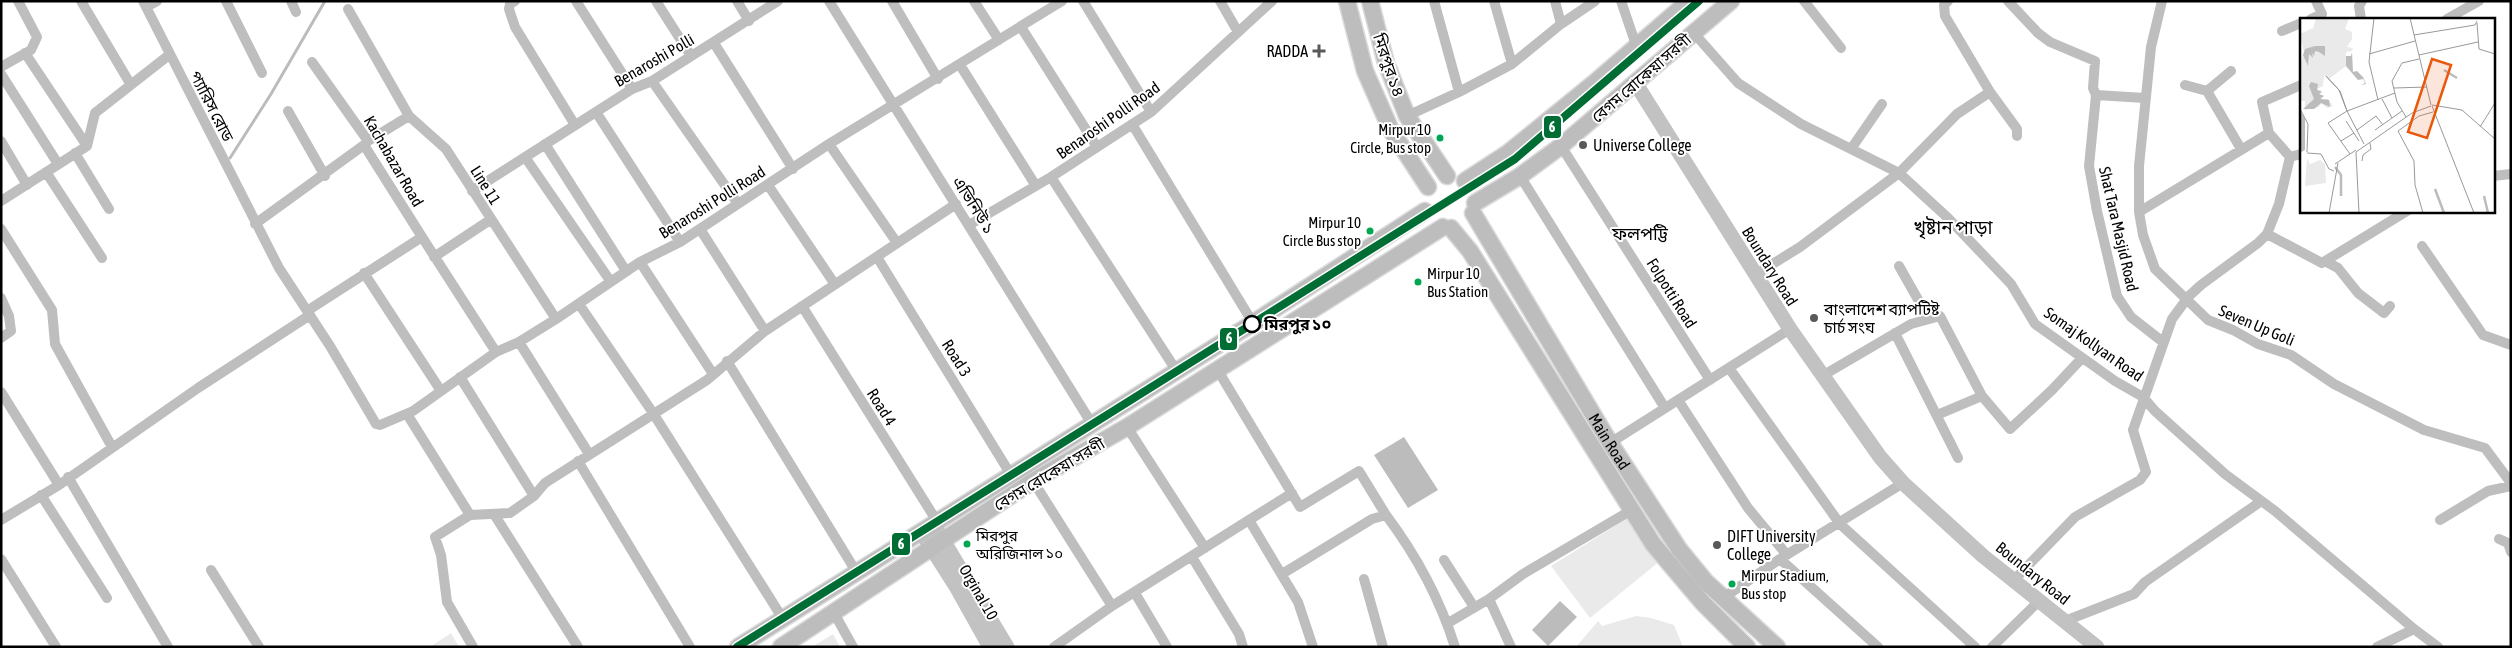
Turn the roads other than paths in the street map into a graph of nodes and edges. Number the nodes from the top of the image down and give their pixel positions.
1 (18, 1) edge
2 (81, 1) edge
3 (157, 1) edge
4 (226, 1) edge
5 (291, 1) edge
6 (576, 1) edge
7 (656, 1) edge
8 (737, 1) edge
9 (778, 1) edge
10 (829, 1) edge
11 (892, 1) edge
12 (974, 1) edge
13 (1220, 1) edge
14 (1272, 1) edge
15 (1347, 1) edge
16 (1370, 1) edge
17 (1434, 1) edge
18 (1494, 1) edge
19 (1554, 1) edge
20 (1595, 1) edge
21 (1621, 1) edge
22 (1689, 1) edge
23 (1731, 1) edge
24 (1804, 1) edge
25 (1948, 1) edge
26 (2008, 1) edge
27 (2162, 1) edge
28 (2316, 1) edge
29 (2362, 1) edge
30 (2478, 1) edge
31 (1060, 2) edge
32 (1086, 2) edge
33 (513, 3) edge
34 (144, 4) edge
35 (348, 9) dead end
36 (296, 12) dead end
37 (2313, 18) edge
38 (2361, 18) edge
39 (2449, 18) edge
40 (749, 21) junction
41 (2300, 23) edge
42 (1561, 24) junction
43 (1021, 28) junction
44 (2282, 31) dead end
45 (1238, 32) junction
46 (1693, 32) junction
47 (999, 40) junction
48 (714, 43) junction
49 (1636, 45) junction
50 (1841, 48) dead end
51 (25, 53) junction
52 (169, 55) junction
53 (690, 56) junction
54 (312, 62) dead end
55 (1512, 64) junction
56 (960, 65) junction
57 (1, 66) edge
58 (2231, 71) dead end
59 (262, 73) dead end
60 (1, 74) edge
61 (938, 79) junction
62 (652, 81) junction
63 (131, 84) junction
64 (1636, 84) junction
65 (2185, 85) dead end
66 (2300, 85) edge
67 (632, 89) junction
68 (2207, 91) junction
69 (1460, 92) junction
70 (1990, 92) junction
71 (2096, 95) junction
72 (2145, 98) junction
73 (1882, 104) dead end
74 (894, 106) junction
75 (288, 111) dead end
76 (596, 112) junction
77 (1151, 112) junction
78 (409, 116) junction
79 (1407, 116) junction
80 (1132, 124) junction
81 (575, 125) junction
82 (2269, 133) junction
83 (2016, 136) dead end
84 (1, 141) edge
85 (366, 143) junction
86 (545, 144) junction
87 (829, 144) junction
88 (87, 146) junction
89 (1561, 146) junction
90 (1097, 147) junction
91 (1851, 149) junction
92 (2241, 149) junction
93 (75, 154) junction
94 (2300, 154) edge
95 (526, 157) junction
96 (2290, 157) junction
97 (58, 164) junction
98 (793, 169) junction
99 (46, 172) junction
100 (1899, 173) junction
101 (2494, 174) edge
102 (2511, 174) edge
103 (325, 176) junction
104 (1447, 176) junction
105 (1520, 176) junction
106 (1051, 177) junction
107 (1465, 181) junction
108 (27, 185) junction
109 (768, 185) junction
110 (1036, 186) junction
111 (1428, 187) junction
112 (472, 191) junction
113 (1, 201) edge
114 (738, 204) junction
115 (956, 204) junction
116 (109, 208) dead end
117 (1474, 208) junction
118 (1425, 211) junction
119 (2139, 212) junction
120 (2404, 212) edge
121 (490, 220) junction
122 (255, 224) junction
123 (969, 225) junction
124 (1447, 227) junction
125 (1, 229) edge
126 (700, 229) junction
127 (2267, 234) junction
128 (422, 237) junction
129 (680, 242) junction
130 (897, 243) junction
131 (2422, 246) dead end
132 (434, 257) junction
133 (877, 257) junction
134 (102, 258) dead end
135 (2325, 261) junction
136 (640, 262) junction
137 (1900, 266) dead end
138 (626, 271) junction
139 (364, 274) junction
140 (1755, 275) junction
141 (611, 282) junction
142 (834, 283) junction
143 (1, 298) edge
144 (2186, 300) junction
145 (579, 304) junction
146 (802, 306) junction
147 (2390, 306) dead end
148 (308, 313) junction
149 (556, 319) junction
150 (1929, 320) junction
151 (1253, 323) junction
152 (1790, 329) junction
153 (765, 331) junction
154 (1894, 333) junction
155 (1, 338) edge
156 (519, 342) junction
157 (2163, 342) junction
158 (2511, 345) edge
159 (496, 352) junction
160 (2082, 358) junction
161 (728, 361) junction
162 (1729, 368) junction
163 (1217, 369) junction
164 (1176, 370) junction
165 (713, 374) junction
166 (1822, 376) junction
167 (460, 377) junction
168 (1710, 380) junction
169 (441, 391) junction
170 (1, 392) edge
171 (1982, 396) junction
172 (2144, 397) junction
173 (1678, 400) junction
174 (1665, 408) junction
175 (653, 413) junction
176 (407, 414) junction
177 (1937, 415) junction
178 (376, 424) joint
179 (1092, 424) junction
180 (1127, 427) junction
181 (1610, 442) junction
182 (112, 447) junction
183 (590, 454) junction
184 (1958, 458) dead end
185 (578, 461) junction
186 (1011, 475) junction
187 (68, 477) junction
188 (1033, 481) junction
189 (1903, 483) junction
190 (59, 485) junction
191 (2511, 485) edge
192 (1292, 493) junction
193 (41, 496) junction
194 (534, 496) junction
195 (2260, 502) junction
196 (1630, 511) junction
197 (494, 514) junction
198 (470, 515) junction
199 (1386, 515) junction
200 (1, 520) edge
201 (1249, 520) junction
202 (2440, 520) dead end
203 (1840, 524) junction
204 (934, 537) junction
205 (2500, 539) dead end
206 (1205, 548) junction
207 (2511, 552) edge
208 (1192, 557) junction
209 (1783, 557) junction
210 (1, 559) edge
211 (1444, 560) dead end
212 (211, 570) dead end
213 (857, 573) junction
214 (1282, 574) junction
215 (1364, 579) dead end
216 (2014, 580) junction
217 (1135, 593) junction
218 (107, 598) dead end
219 (1723, 598) junction
220 (1489, 599) junction
221 (2039, 601) junction
222 (1112, 606) junction
223 (1474, 607) junction
224 (834, 613) junction
225 (783, 619) junction
226 (2065, 622) junction
227 (1448, 623) junction
228 (2414, 629) junction
229 (1066, 644) edge
230 (2096, 646) edge
231 (56, 647) edge
232 (168, 647) edge
233 (259, 647) edge
234 (473, 647) edge
235 (578, 647) edge
236 (690, 647) edge
237 (738, 647) edge
238 (781, 647) edge
239 (853, 647) edge
240 (990, 647) edge
241 (1007, 647) edge
242 (1054, 647) edge
243 (1167, 647) edge
244 (1243, 647) edge
245 (1313, 647) edge
246 (1383, 647) edge
247 (1455, 647) edge
248 (1511, 647) edge
249 (1747, 647) edge
250 (1777, 647) edge
251 (1878, 647) edge
252 (1975, 647) edge
253 (1992, 647) edge
254 (2377, 647) edge
255 (2438, 647) edge

1 - 51 street
2 - 63 street
3 - 34 street
4 - 59 street
5 - 36 street
6 - 67 street
7 - 53 street
8 - 40 street
9 - 40 street, Benaroshi Polli
10 - 74 street, এভিনিউ ১
11 - 61 street
12 - 47 street
13 - 45 street
14 - 45 street, Benaroshi Polli Road
15 - 111 main road
16 - 79 main road, মিরপুর ১৪
17 - 69 street
18 - 55 street
19 - 42 street
20 - 42 street
21 - 49 street
22 - 49 main road, বেগম রোকেয়া সরণী
23 - 46 main road, বেগম রোকেয়া সরণী
24 - 50 street
25 - 70 street
26 - 71 street, Shat Tara Masjid Road
27 - 72 street, Seven Up Goli
28 - 37 street
29 - 38 street
30 - 39 street
31 - 43 street, Benaroshi Polli Road
32 - 77 street
33 - 81 street
34 - 52 street, প্যারিস রোড
35 - 78 street, Line 11
40 - 48 street, Benaroshi Polli
41 - 44 street
42 - 55 street
43 - 47 street, Benaroshi Polli Road
43 - 90 street
45 - 77 street, Benaroshi Polli Road
46 - 64 main road, বেগম রোকেয়া সরণী
46 - 91 street, Somaj Kollyan Road
47 - 56 street, Benaroshi Polli Road
48 - 53 street, Benaroshi Polli
48 - 98 street
49 - 107 main road, বেগম রোকেয়া সরণী
51 - 57 street
51 - 88 street
52 - 63 street
52 - 122 street, প্যারিস রোড
53 - 62 street, Benaroshi Polli
54 - 85 street, Kachabazar Road
55 - 69 street
56 - 61 street, Benaroshi Polli Road
56 - 110 street
58 - 68 street
60 - 97 street
61 - 74 street, Benaroshi Polli Road
62 - 67 street, Benaroshi Polli
62 - 114 street
63 - 88 street
64 - 89 main road, বেগম রোকেয়া সরণী
64 - 140 street, Boundary Road
65 - 68 street
66 - 82 street
67 - 76 street, Benaroshi Polli
68 - 92 street
69 - 79 street
70 - 83 street
70 - 100 street
71 - 72 street
71 - 157 street, Shat Tara Masjid Road
72 - 119 street, Seven Up Goli
73 - 91 street
74 - 87 street, Benaroshi Polli Road
74 - 115 street, এভিনিউ ১
75 - 103 street
76 - 81 street, Benaroshi Polli
76 - 129 street
77 - 80 street, Benaroshi Polli Road
78 - 85 street
78 - 112 street, Line 11
79 - 104 main road, মিরপুর ১৪
80 - 90 street, Benaroshi Polli Road
80 - 151 street
81 - 86 street, Benaroshi Polli
82 - 92 street
82 - 96 street
84 - 108 street
85 - 103 street
85 - 128 street, Kachabazar Road
86 - 95 street, Benaroshi Polli
86 - 138 street
87 - 98 street, Benaroshi Polli Road
87 - 130 street
88 - 93 street
89 - 105 main road, বেগম রোকেয়া সরণী
89 - 168 street, Folpotti Road
90 - 106 street, Benaroshi Polli Road
91 - 100 street, Somaj Kollyan Road
92 - 119 street
93 - 97 street
93 - 116 street
94 - 96 street
95 - 112 street, Benaroshi Polli
95 - 141 street
96 - 127 street
97 - 99 street
98 - 109 street, Benaroshi Polli Road
99 - 108 street
99 - 134 street
100 - 140 street
100 - 160 street, Somaj Kollyan Road
101 - 102 street
103 - 122 street
104 - 107 main road
104 - 111 main road
105 - 117 main road, বেগম রোকেয়া সরণী
105 - 174 street
106 - 110 street, Benaroshi Polli Road
106 - 164 street
107 - 117 main road
108 - 113 street
109 - 114 street, Benaroshi Polli Road
109 - 142 street
110 - 123 street, Benaroshi Polli Road
111 - 118 main road
112 - 121 street, Line 11
114 - 126 street, Benaroshi Polli Road
115 - 123 street, এভিনিউ ১
115 - 130 street
117 - 124 main road
117 - 181 main road, Main Road
118 - 124 main road
118 - 151 main road, বেগম রোকেয়া সরণী
119 - 144 street, Seven Up Goli
120 - 135 street
121 - 132 street
121 - 149 street, Line 11
122 - 148 street, প্যারিস রোড
123 - 179 street, এভিনিউ ১
124 - 163 main road, বেগম রোকেয়া সরণী
124 - 196 main road, Main Road
125 - 182 street
126 - 129 street, Benaroshi Polli Road
126 - 153 street
127 - 135 street
127 - 144 street
128 - 132 street, Kachabazar Road
128 - 139 street
129 - 136 street, Benaroshi Polli Road
130 - 133 street
131 - 158 street
132 - 159 street, Kachabazar Road
133 - 142 street
133 - 186 street, Road 3
135 - 147 street
136 - 138 street, Benaroshi Polli Road
136 - 165 street
137 - 150 street
138 - 141 street, Benaroshi Polli Road
139 - 148 street
139 - 169 street
140 - 152 street, Boundary Road
141 - 145 street, Benaroshi Polli Road
142 - 146 street
143 - 155 street
144 - 157 street
144 - 191 street, Seven Up Goli
145 - 149 street, Benaroshi Polli Road
145 - 175 street
146 - 153 street
146 - 204 street, Road 4
148 - 178 street, প্যারিস রোড
148 - 182 street
149 - 156 street, Benaroshi Polli Road
150 - 154 street
150 - 171 street
151 - 164 main road, বেগম রোকেয়া সরণী
152 - 162 street
152 - 166 street, Boundary Road
153 - 161 street
154 - 166 street
154 - 177 street
156 - 159 street, Benaroshi Polli Road
156 - 183 street
157 - 172 street
159 - 167 street, Benaroshi Polli Road
160 - 171 street
160 - 172 street, Somaj Kollyan Road
161 - 165 street
161 - 213 street
162 - 168 street
162 - 203 street
163 - 180 main road, বেগম রোকেয়া সরণী
163 - 192 street
164 - 179 main road, বেগম রোকেয়া সরণী
165 - 175 street
166 - 189 street, Boundary Road
167 - 169 street, Benaroshi Polli Road
167 - 194 street
168 - 173 street
169 - 176 street, Benaroshi Polli Road
170 - 190 street
171 - 177 street
172 - 195 street, Somaj Kollyan Road
172 - 216 street
173 - 174 street
173 - 209 street
174 - 181 street
175 - 183 street
175 - 225 street
176 - 178 street, Benaroshi Polli Road
176 - 198 street
177 - 184 street
179 - 186 main road, বেগম রোকেয়া সরণী
180 - 188 main road, বেগম রোকেয়া সরণী
180 - 206 street
181 - 219 main road, Main Road
182 - 187 street
183 - 185 street
185 - 194 street
185 - 236 street
186 - 204 main road, বেগম রোকেয়া সরণী
187 - 190 street
187 - 232 street
188 - 204 main road, বেগম রোকেয়া সরণী
188 - 222 street
189 - 203 street
189 - 216 street, Boundary Road
190 - 193 street
191 - 202 street, Seven Up Goli
192 - 199 street
192 - 201 street
193 - 200 street
193 - 218 street
194 - 197 street
195 - 226 street
195 - 228 street, Somaj Kollyan Road
196 - 220 street
196 - 249 main road, Main Road
197 - 198 street
197 - 235 street
198 - 234 street
199 - 214 street
199 - 227 street
201 - 206 street
201 - 214 street
203 - 209 street
203 - 252 street
204 - 213 main road, বেগম রোকেয়া সরণী
204 - 224 main road, বেগম রোকেয়া সরণী
204 - 240 street, Orginal 10
204 - 241 street
205 - 207 street
206 - 208 street
208 - 217 street
208 - 244 street
209 - 219 street
209 - 251 street
210 - 231 street
211 - 223 street
212 - 233 street
213 - 225 main road, বেগম রোকেয়া সরণী
214 - 245 street
215 - 246 street
216 - 221 street, Boundary Road
217 - 222 street
217 - 243 street
219 - 250 main road, Main Road
220 - 223 street
220 - 248 street
221 - 226 street, Boundary Road
221 - 253 street
222 - 229 street
223 - 227 street
224 - 238 main road, বেগম রোকেয়া সরণী
224 - 239 street
225 - 237 main road, বেগম রোকেয়া সরণী
226 - 230 street, Boundary Road
227 - 247 street
228 - 254 street
228 - 255 street, Somaj Kollyan Road
229 - 242 street

